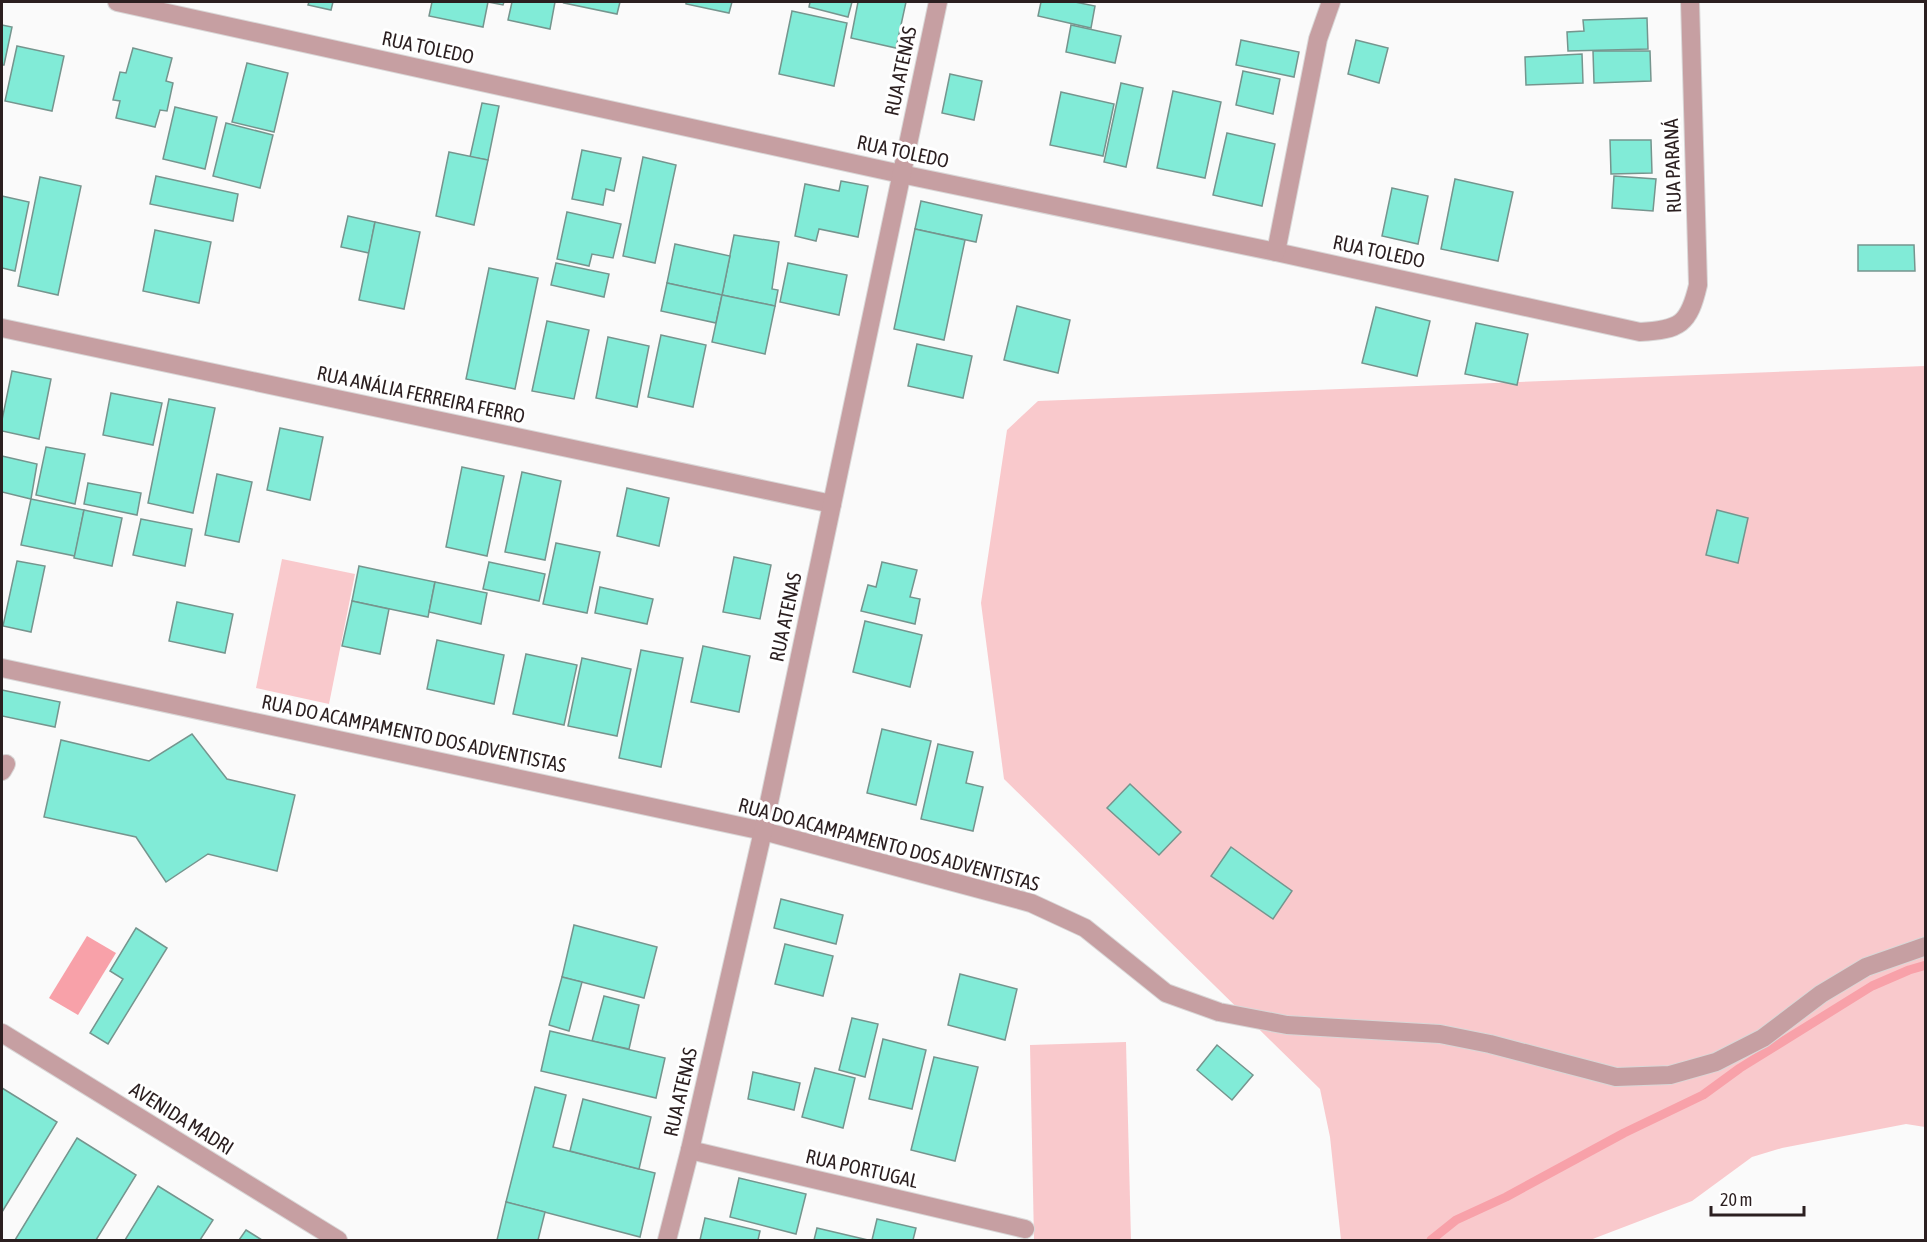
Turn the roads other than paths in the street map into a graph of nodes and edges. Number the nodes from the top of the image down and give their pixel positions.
1 (117, 2) edge
2 (938, 2) edge
3 (1331, 2) edge
4 (1690, 2) edge
5 (901, 174) junction
6 (1276, 252) junction
7 (1680, 323) joint
8 (2, 328) edge
9 (832, 504) junction
10 (2, 668) edge
11 (763, 831) junction
12 (1926, 946) edge
13 (2, 1033) edge
14 (690, 1150) junction
15 (1025, 1229) dead end
16 (338, 1240) edge
17 (667, 1240) edge

1 - 5 street, RUA TOLEDO
2 - 5 street, RUA ATENAS
3 - 6 street
4 - 7 street, RUA PARANÁ
5 - 6 street, RUA TOLEDO
5 - 9 street, RUA ATENAS
6 - 7 street, RUA TOLEDO
8 - 9 street, RUA ANÁLIA FERREIRA FERRO
9 - 11 street, RUA ATENAS
10 - 11 street, RUA DO ACAMPAMENTO DOS ADVENTISTAS
11 - 12 street, RUA DO ACAMPAMENTO DOS ADVENTISTAS
11 - 14 street, RUA ATENAS
13 - 16 street, AVENIDA MADRI
14 - 15 street, RUA PORTUGAL
14 - 17 street, RUA ATENAS

